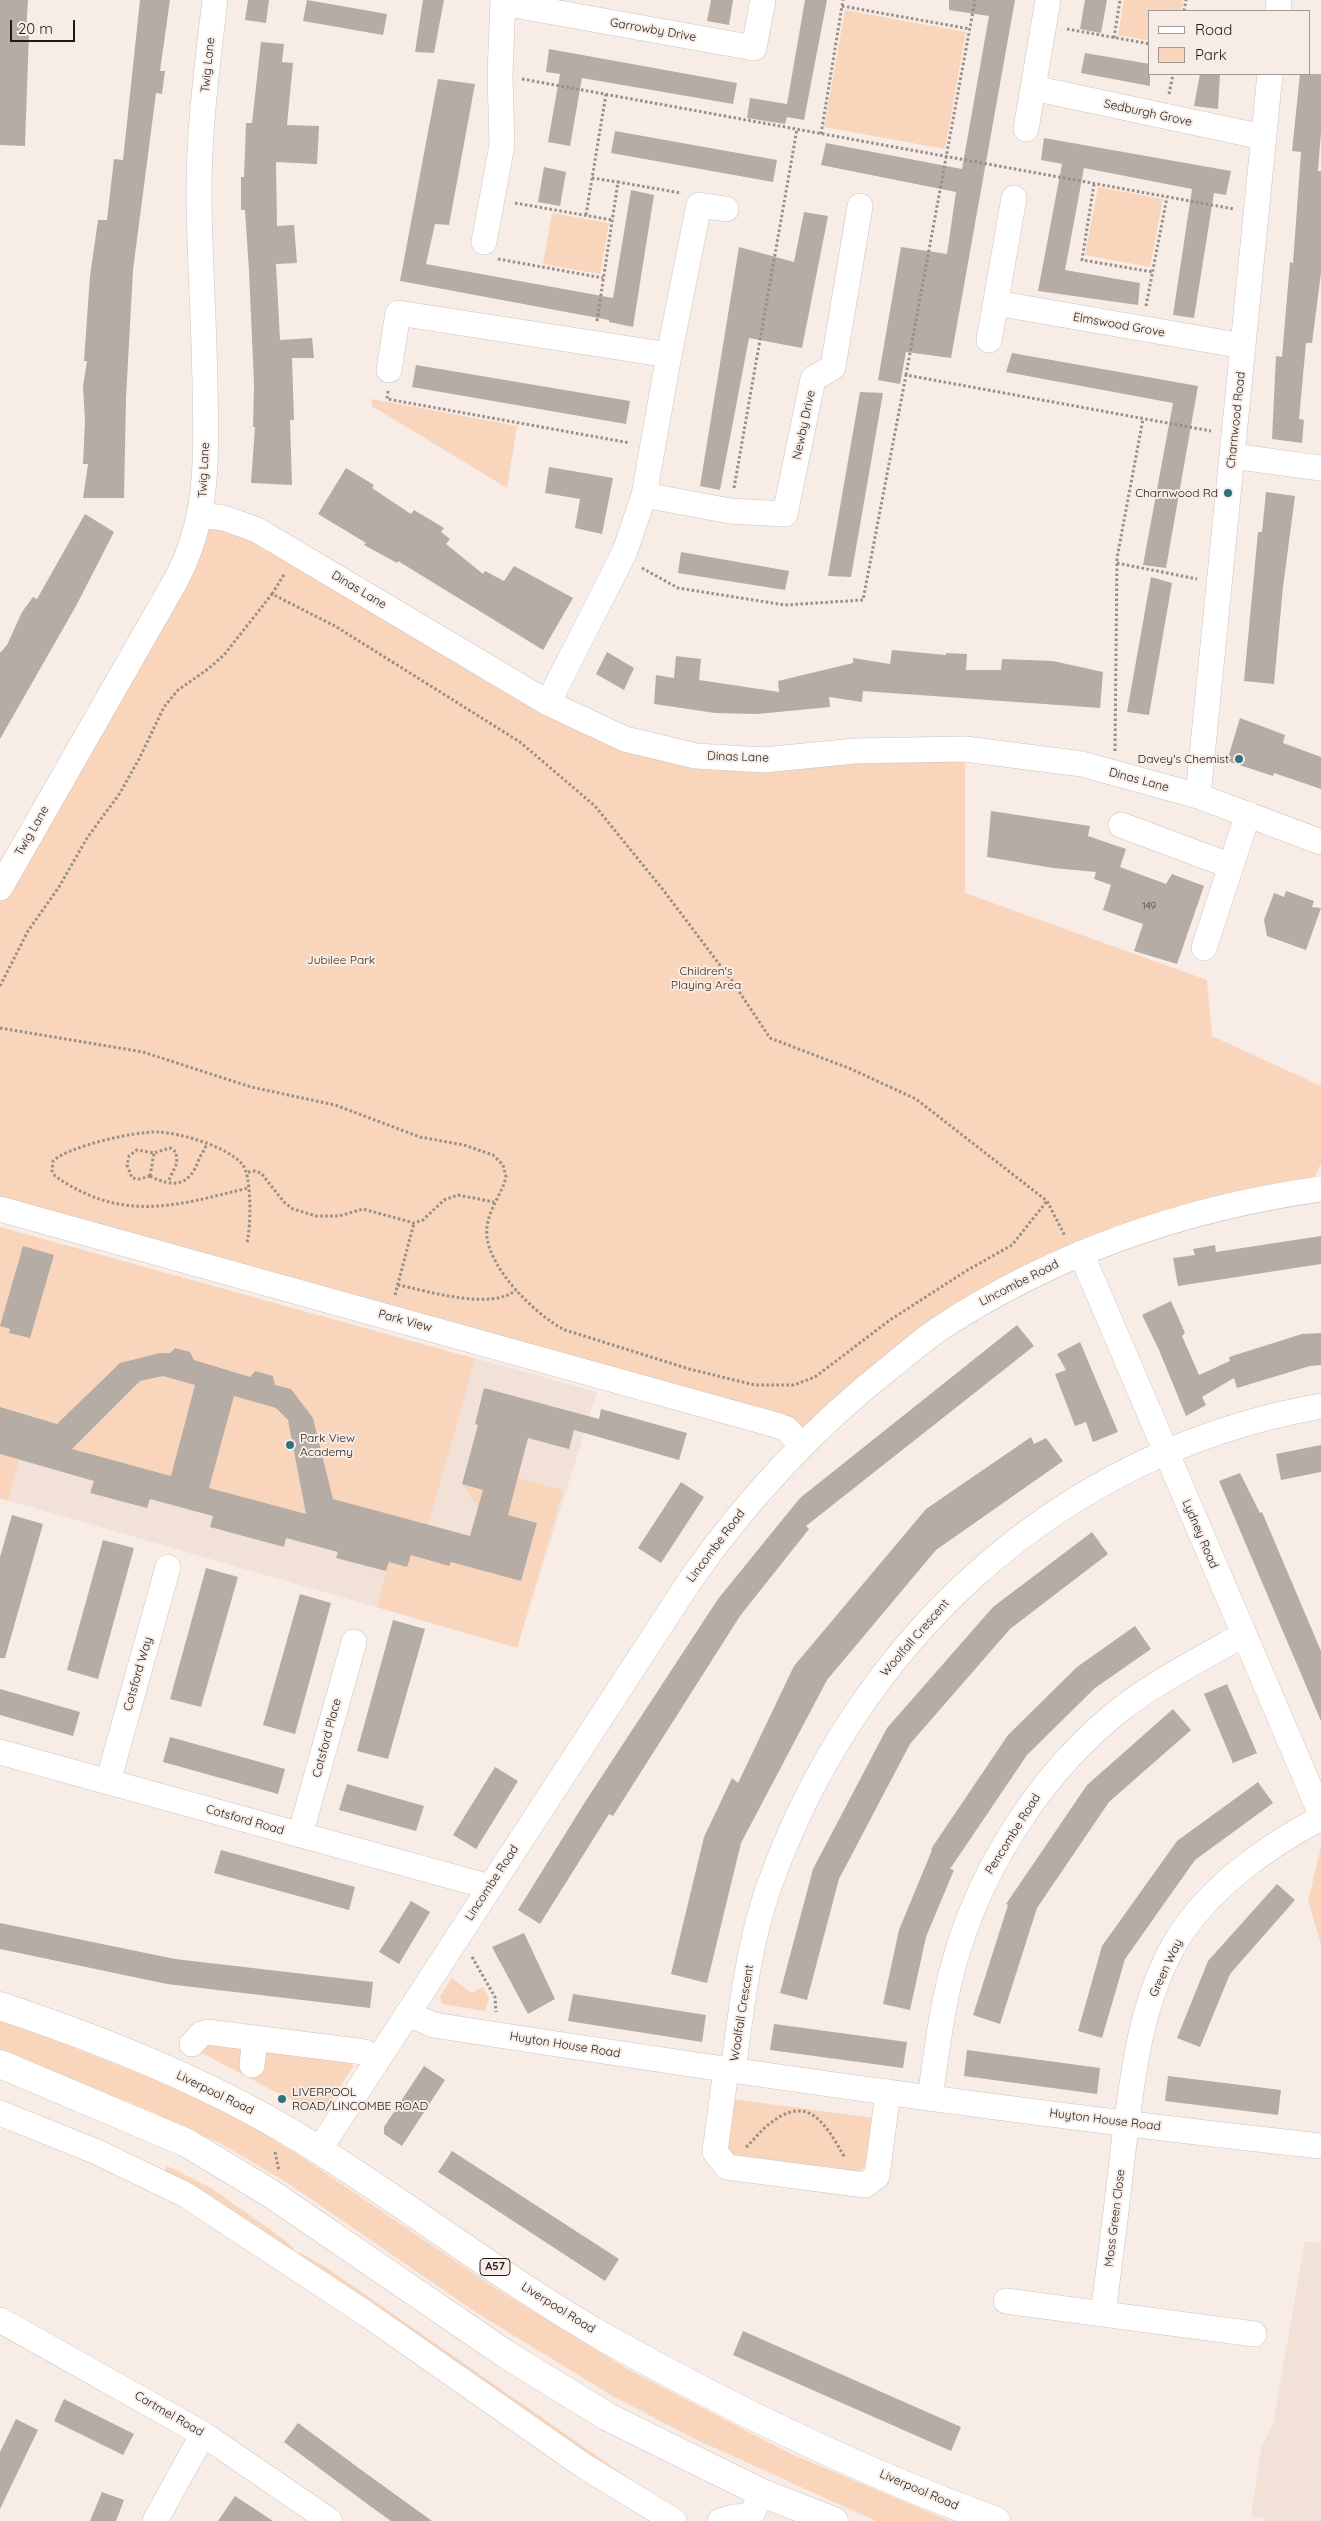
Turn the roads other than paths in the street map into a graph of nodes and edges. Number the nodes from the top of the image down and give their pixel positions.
1 (215, 0) edge
2 (763, 0) edge
3 (1048, 0) edge
4 (503, 2) edge
5 (1270, 75) edge
6 (1033, 88) junction
7 (1026, 129) dead end
8 (1263, 137) junction
9 (1014, 198) dead end
10 (860, 206) dead end
11 (726, 209) dead end
12 (484, 242) road end
13 (996, 303) junction
14 (989, 340) dead end
15 (1243, 346) junction
16 (669, 355) junction
17 (390, 370) road end
18 (1233, 445) junction
19 (1321, 468) edge
20 (644, 495) junction
21 (200, 515) junction
22 (548, 703) junction
23 (1198, 796) junction
24 (1248, 814) junction
25 (1121, 825) dead end
26 (1321, 842) edge
27 (1231, 866) junction
28 (0, 888) edge
29 (1204, 948) dead end
30 (1321, 1189) edge
31 (0, 1209) edge
32 (1078, 1255) junction
33 (1321, 1406) edge
34 (802, 1446) junction
35 (1165, 1454) junction
36 (168, 1567) dead end
37 (1243, 1635) junction
38 (354, 1642) dead end
39 (0, 1752) edge
40 (108, 1782) junction
41 (1321, 1814) edge
42 (1321, 1818) edge
43 (300, 1835) junction
44 (490, 1887) junction
45 (0, 2006) edge
46 (407, 2014) junction
47 (255, 2038) junction
48 (192, 2044) dead end
49 (377, 2060) junction
50 (0, 2064) edge
51 (252, 2065) dead end
52 (729, 2070) junction
53 (888, 2092) junction
54 (930, 2098) junction
55 (0, 2113) edge
56 (1127, 2122) junction
57 (1321, 2146) edge
58 (319, 2150) junction
59 (1006, 2301) dead end
60 (1103, 2314) junction
61 (1, 2325) edge
62 (1254, 2334) dead end
63 (203, 2434) junction
64 (756, 2510) edge
65 (155, 2521) edge
66 (330, 2521) edge
67 (674, 2521) edge
68 (720, 2521) edge
69 (834, 2521) edge
70 (996, 2521) edge

1 - 21 street, Twig Lane
2 - 4 street, Garrowby Drive
3 - 6 street
4 - 12 street, Garrowby Drive
5 - 8 street, Charnwood Road
6 - 7 street
6 - 8 street, Sedburgh Grove
8 - 15 street, Charnwood Road
9 - 13 street
10 - 20 street, Newby Drive
11 - 16 street
13 - 14 street
13 - 15 street, Elmswood Grove
15 - 18 street, Charnwood Road
16 - 17 street
16 - 20 street
18 - 19 street
18 - 23 street, Charnwood Road
20 - 22 street
21 - 22 street, Dinas Lane
21 - 28 street, Twig Lane
22 - 23 street, Dinas Lane
23 - 24 street, Dinas Lane
24 - 26 street, Dinas Lane
24 - 27 street
25 - 27 street
27 - 29 street
30 - 32 street, Lincombe Road
31 - 34 street, Park View
32 - 34 street, Lincombe Road
32 - 35 street, Lydney Road
33 - 35 street, Woolfall Crescent
34 - 44 street, Lincombe Road
35 - 37 street, Lydney Road
35 - 52 street, Woolfall Crescent
36 - 40 street, Cotsford Way
37 - 41 street, Lydney Road
37 - 54 street, Pencombe Road
38 - 43 street, Cotsford Place
39 - 40 street, Cotsford Road
40 - 43 street, Cotsford Road
42 - 56 street, Green Way
43 - 44 street, Cotsford Road
44 - 46 street, Lincombe Road
45 - 58 highway, Liverpool Road / A57
46 - 49 street, Lincombe Road
46 - 52 street, Huyton House Road
47 - 48 street
47 - 49 street
47 - 51 street
49 - 58 street, Lincombe Road
50 - 64 highway
52 - 53 street, Huyton House Road
52 - 53 street
53 - 54 street, Huyton House Road
54 - 56 street, Huyton House Road
55 - 67 street
56 - 57 street, Huyton House Road
56 - 60 street, Moss Green Close
58 - 70 highway, Liverpool Road / A57
59 - 60 street
60 - 62 street
61 - 63 street, Cartmel Road
63 - 65 street
63 - 66 street, Cartmel Road
64 - 68 street
64 - 69 highway

